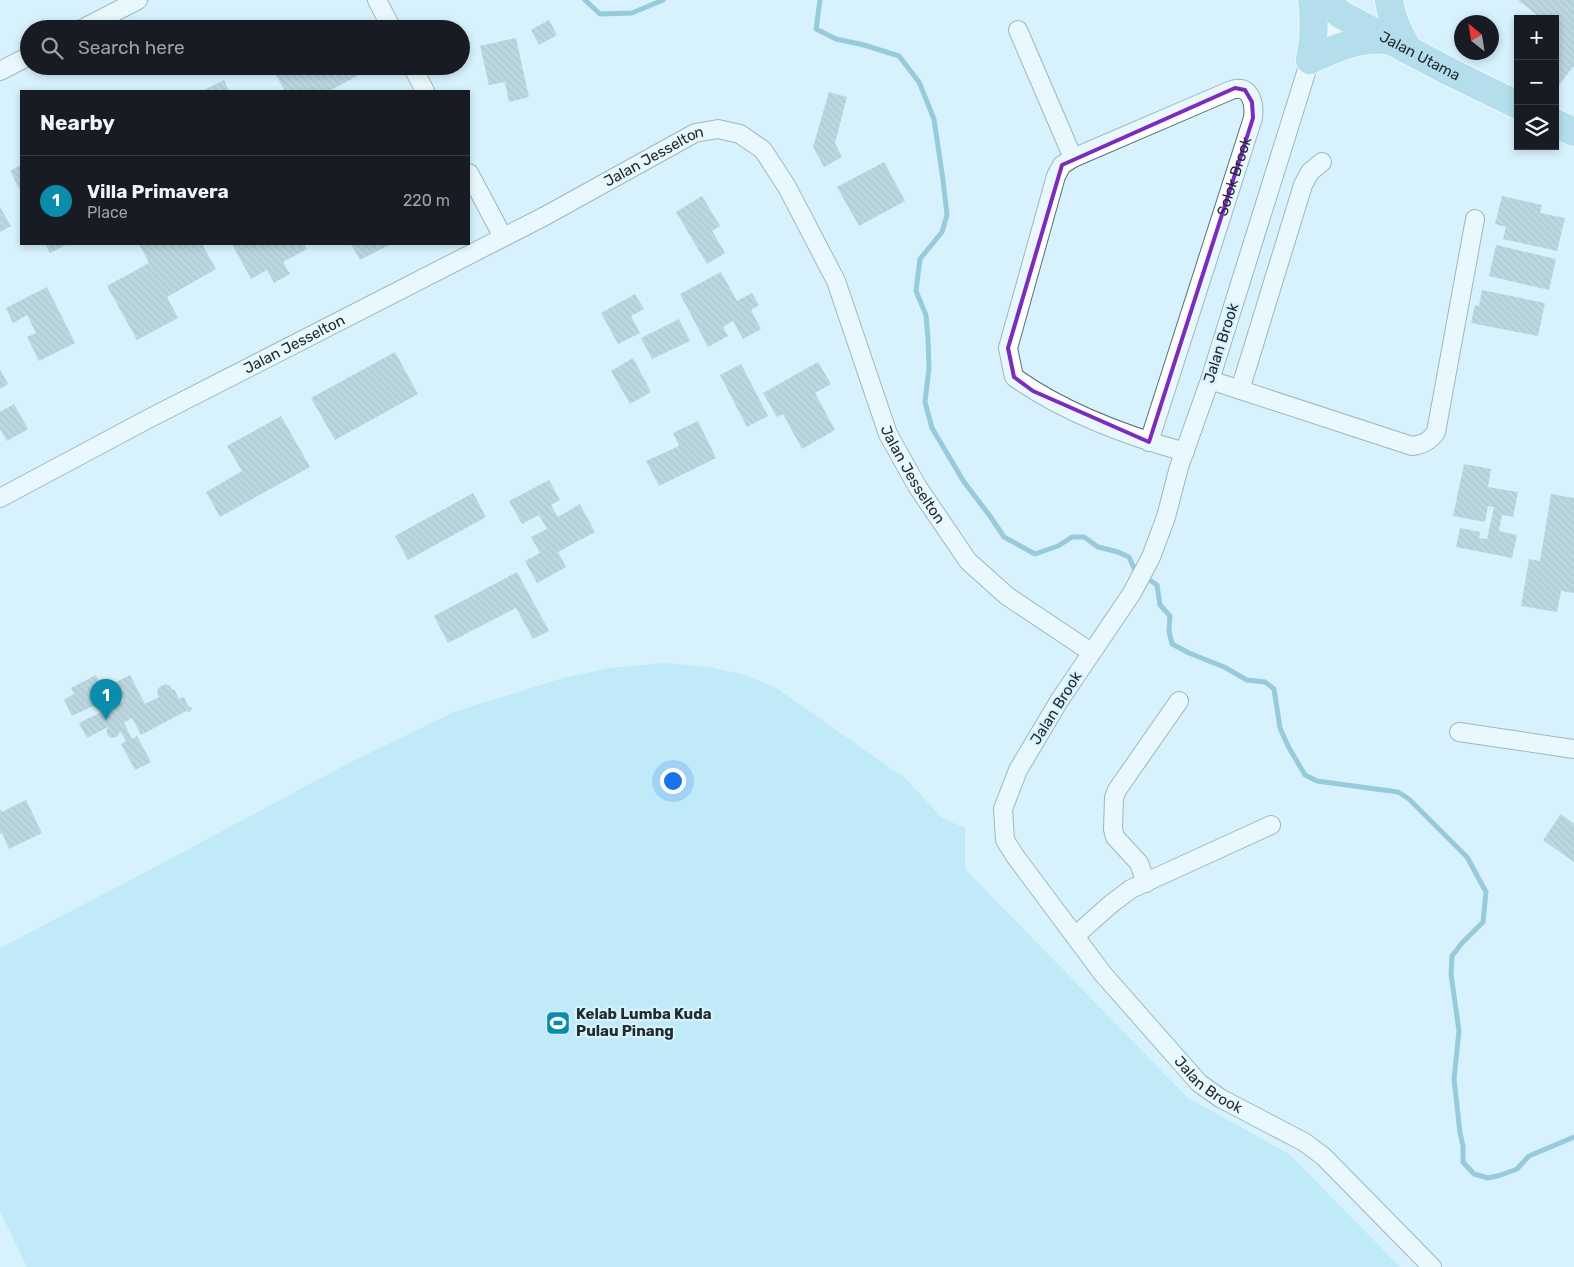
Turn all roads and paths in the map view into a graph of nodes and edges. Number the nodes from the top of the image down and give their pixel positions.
1 (138, 0) edge
2 (376, 0) edge
3 (1312, 0) edge
4 (1389, 0) edge
5 (1340, 5) edge
6 (99, 20) edge
7 (387, 20) edge
8 (1018, 30) dead end
9 (1400, 45) junction
10 (1310, 60) junction
11 (20, 61) edge
12 (0, 71) edge
13 (417, 75) edge
14 (424, 90) edge
15 (1514, 102) edge
16 (1559, 124) edge
17 (1574, 132) edge
18 (1073, 158) junction
19 (1322, 162) dead end
20 (470, 175) edge
21 (1475, 219) dead end
22 (503, 237) junction
23 (1210, 380) junction
24 (1240, 390) junction
25 (1149, 442) junction
26 (1185, 452) junction
27 (0, 498) edge
28 (1091, 652) junction
29 (1179, 701) dead end
30 (1459, 732) dead end
31 (1574, 749) edge
32 (1271, 825) dead end
33 (1146, 883) junction
34 (1075, 936) junction
35 (1432, 1267) edge

1 - 6 street
2 - 7 street
3 - 10 main road
4 - 9 main road
5 - 9 main road, Jalan Utama
5 - 10 street, Jalan Brook
8 - 18 street
9 - 10 main road
9 - 15 main road, Jalan Utama
10 - 23 street, Jalan Brook
11 - 12 street
13 - 14 street
16 - 17 main road
18 - 25 street, Solok Brook
18 - 25 street, Solok Brook
19 - 24 street
20 - 22 street
21 - 24 street
22 - 27 street, Jalan Jesselton
22 - 28 street, Jalan Jesselton
23 - 24 street
23 - 26 street, Jalan Brook
25 - 26 street, Solok Brook
26 - 28 street, Jalan Brook
28 - 34 street, Jalan Brook
29 - 33 street
30 - 31 street
32 - 33 street
33 - 34 street
34 - 35 street, Jalan Brook

